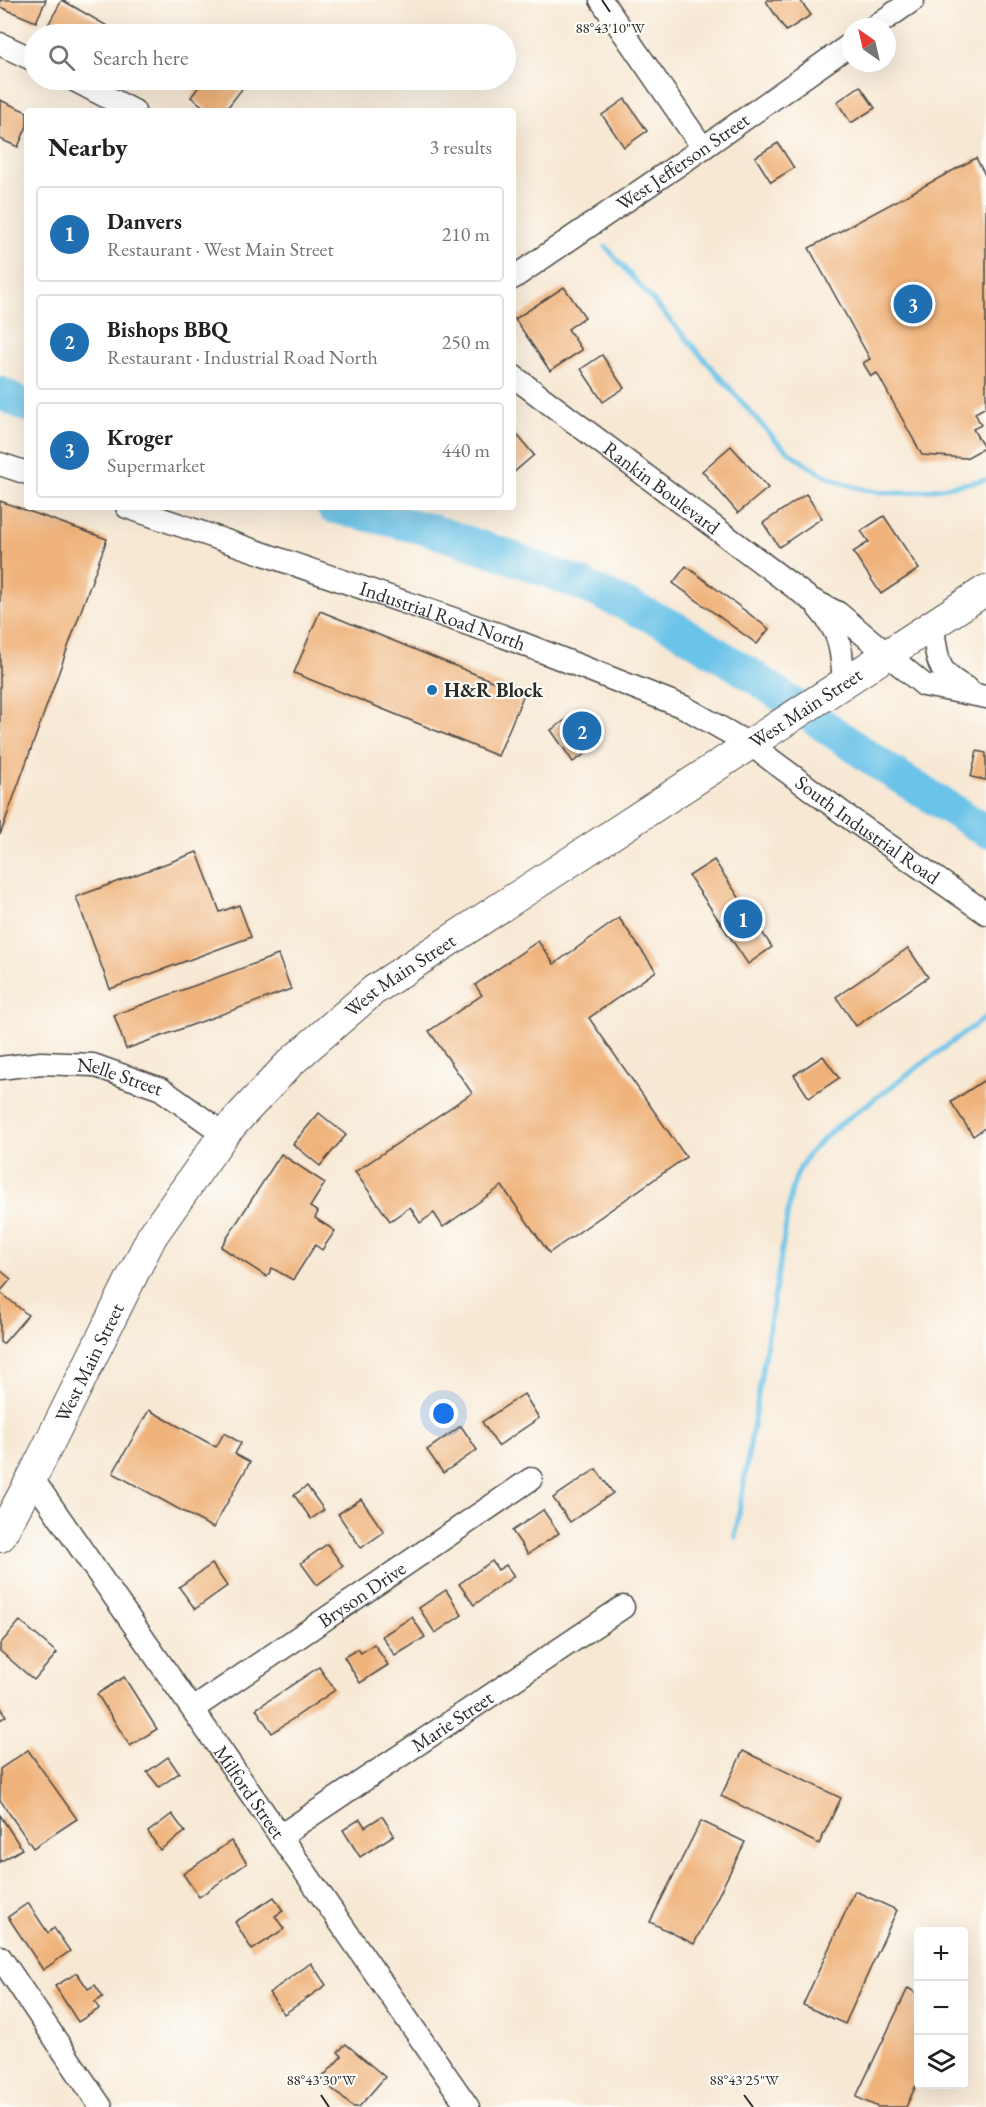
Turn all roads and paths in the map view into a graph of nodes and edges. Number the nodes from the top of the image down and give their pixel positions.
1 (601, 0) edge
2 (913, 0) edge
3 (887, 18) edge
4 (0, 44) edge
5 (842, 50) edge
6 (24, 55) edge
7 (93, 90) edge
8 (128, 108) edge
9 (703, 148) junction
10 (516, 276) edge
11 (516, 378) edge
12 (0, 464) edge
13 (24, 472) edge
14 (136, 510) edge
15 (986, 590) edge
16 (810, 599) junction
17 (932, 624) junction
18 (887, 654) junction
19 (833, 689) junction
20 (983, 696) edge
21 (751, 745) junction
22 (986, 913) edge
23 (0, 1068) edge
24 (224, 1134) junction
25 (32, 1478) junction
26 (531, 1479) dead end
27 (0, 1538) edge
28 (623, 1607) dead end
29 (193, 1709) junction
30 (280, 1836) junction
31 (0, 1957) edge
32 (101, 2107) edge
33 (468, 2107) edge

1 - 9 street
2 - 3 street
4 - 6 street
5 - 9 street, West Jefferson Street
7 - 8 street
9 - 10 street, West Jefferson Street
11 - 16 street, Rankin Boulevard
12 - 13 street
14 - 21 street, Industrial Road North
15 - 17 main road, West Main Street
16 - 18 street, Rankin Boulevard
16 - 19 street, Rankin Boulevard
17 - 18 main road, West Main Street
17 - 20 street, Rankin Boulevard
18 - 19 main road, West Main Street
18 - 20 street, Rankin Boulevard
19 - 21 main road, West Main Street
21 - 22 street, South Industrial Road
21 - 24 main road, West Main Street
23 - 24 street, Nelle Street
24 - 25 main road, West Main Street
25 - 27 main road, West Main Street
25 - 29 street, Milford Street
26 - 29 street, Bryson Drive
28 - 30 street, Marie Street
29 - 30 street, Milford Street
30 - 33 street, Milford Street
31 - 32 street

